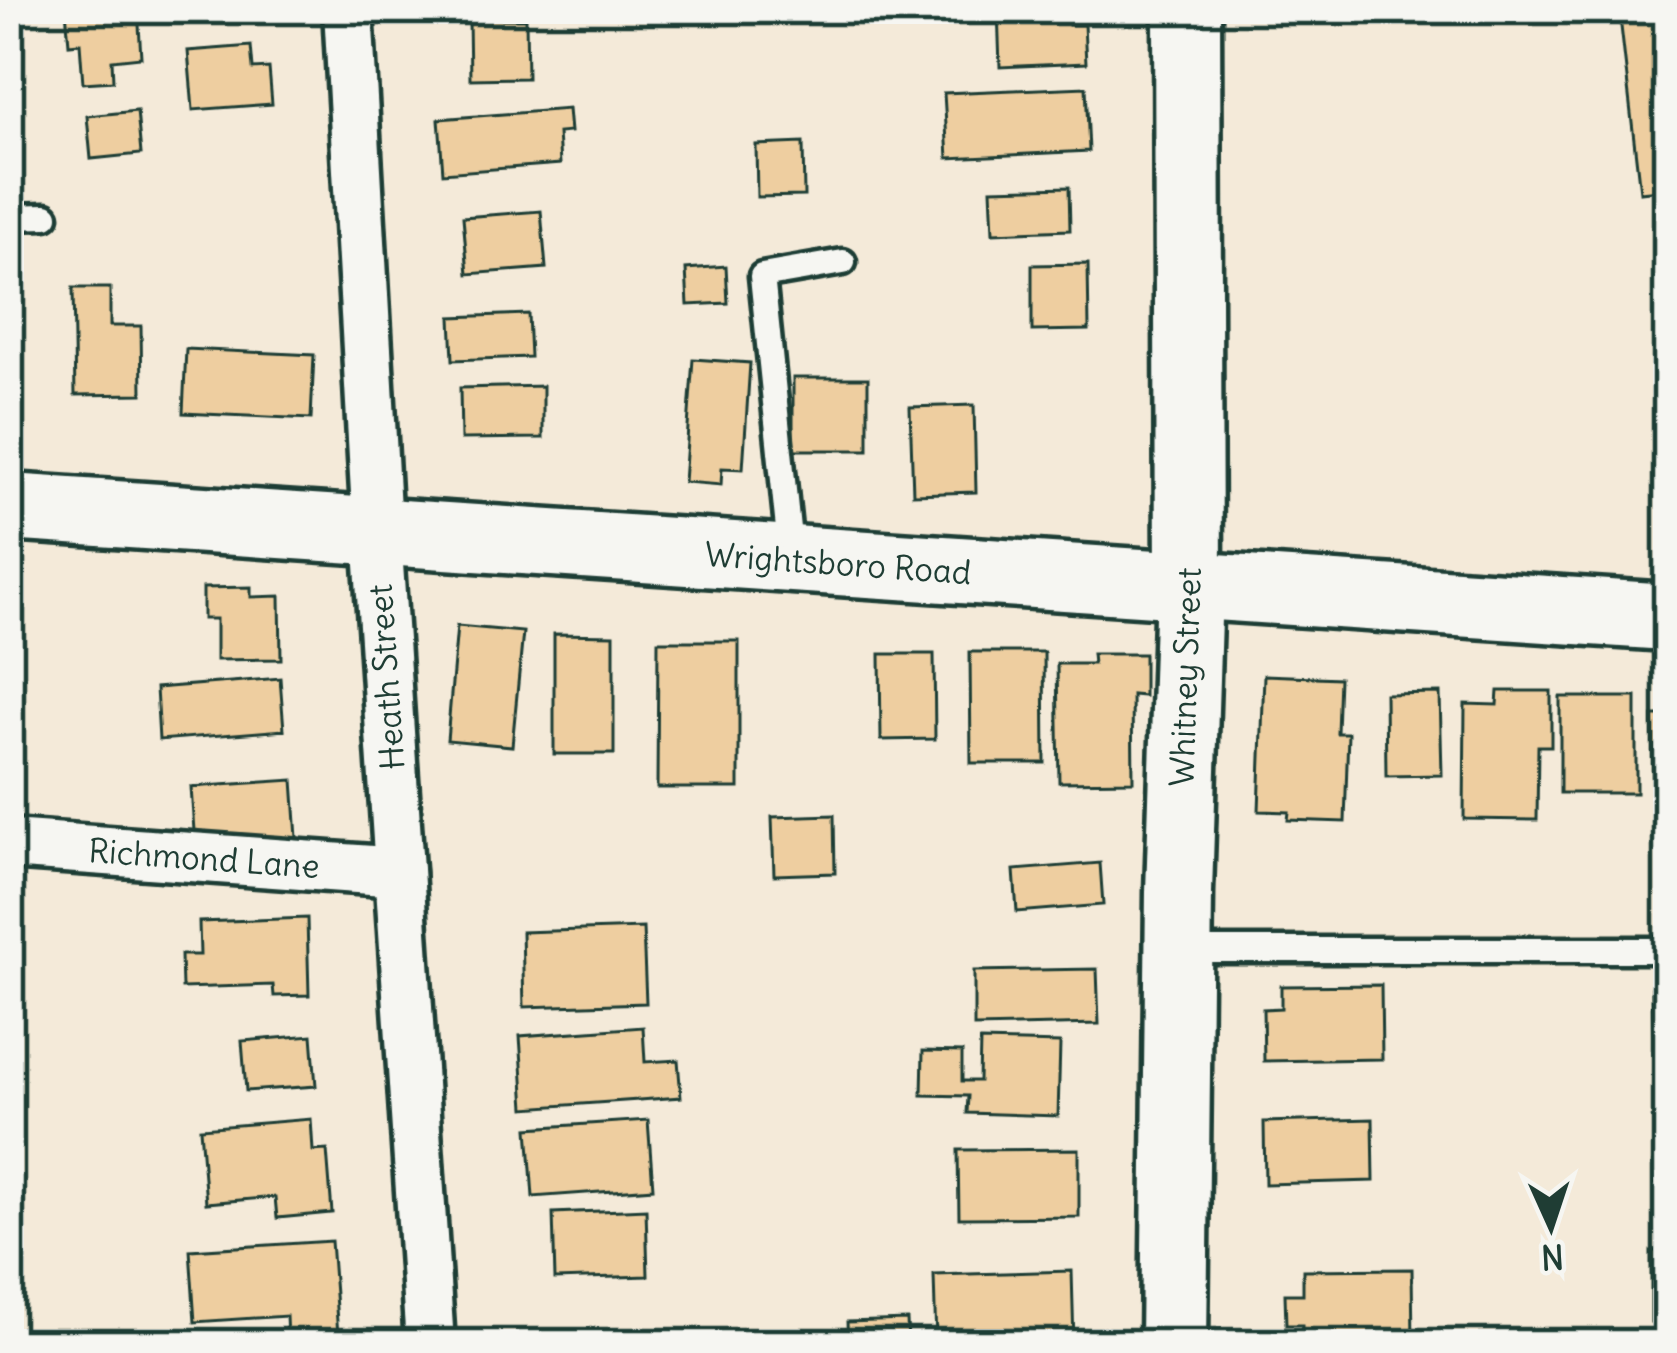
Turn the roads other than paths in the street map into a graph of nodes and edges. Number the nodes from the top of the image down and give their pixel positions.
1 (349, 9) edge
2 (1187, 9) edge
3 (46, 216) dead end
4 (9, 217) edge
5 (843, 262) dead end
6 (9, 507) edge
7 (379, 532) junction
8 (791, 560) junction
9 (1189, 587) junction
10 (1668, 617) edge
11 (9, 844) edge
12 (399, 872) junction
13 (1178, 950) junction
14 (1668, 950) edge
15 (430, 1344) edge
16 (1174, 1344) edge

1 - 7 street, Heath Street
2 - 9 main road, Whitney Street
3 - 4 lane
5 - 8 lane
6 - 7 main road, Wrightsboro Road
7 - 8 main road, Wrightsboro Road
7 - 12 street, Heath Street
8 - 9 main road, Wrightsboro Road
9 - 10 main road, Wrightsboro Road
9 - 13 main road, Whitney Street
11 - 12 street, Richmond Lane
12 - 15 street, Heath Street
13 - 14 lane
13 - 16 main road, Whitney Street

